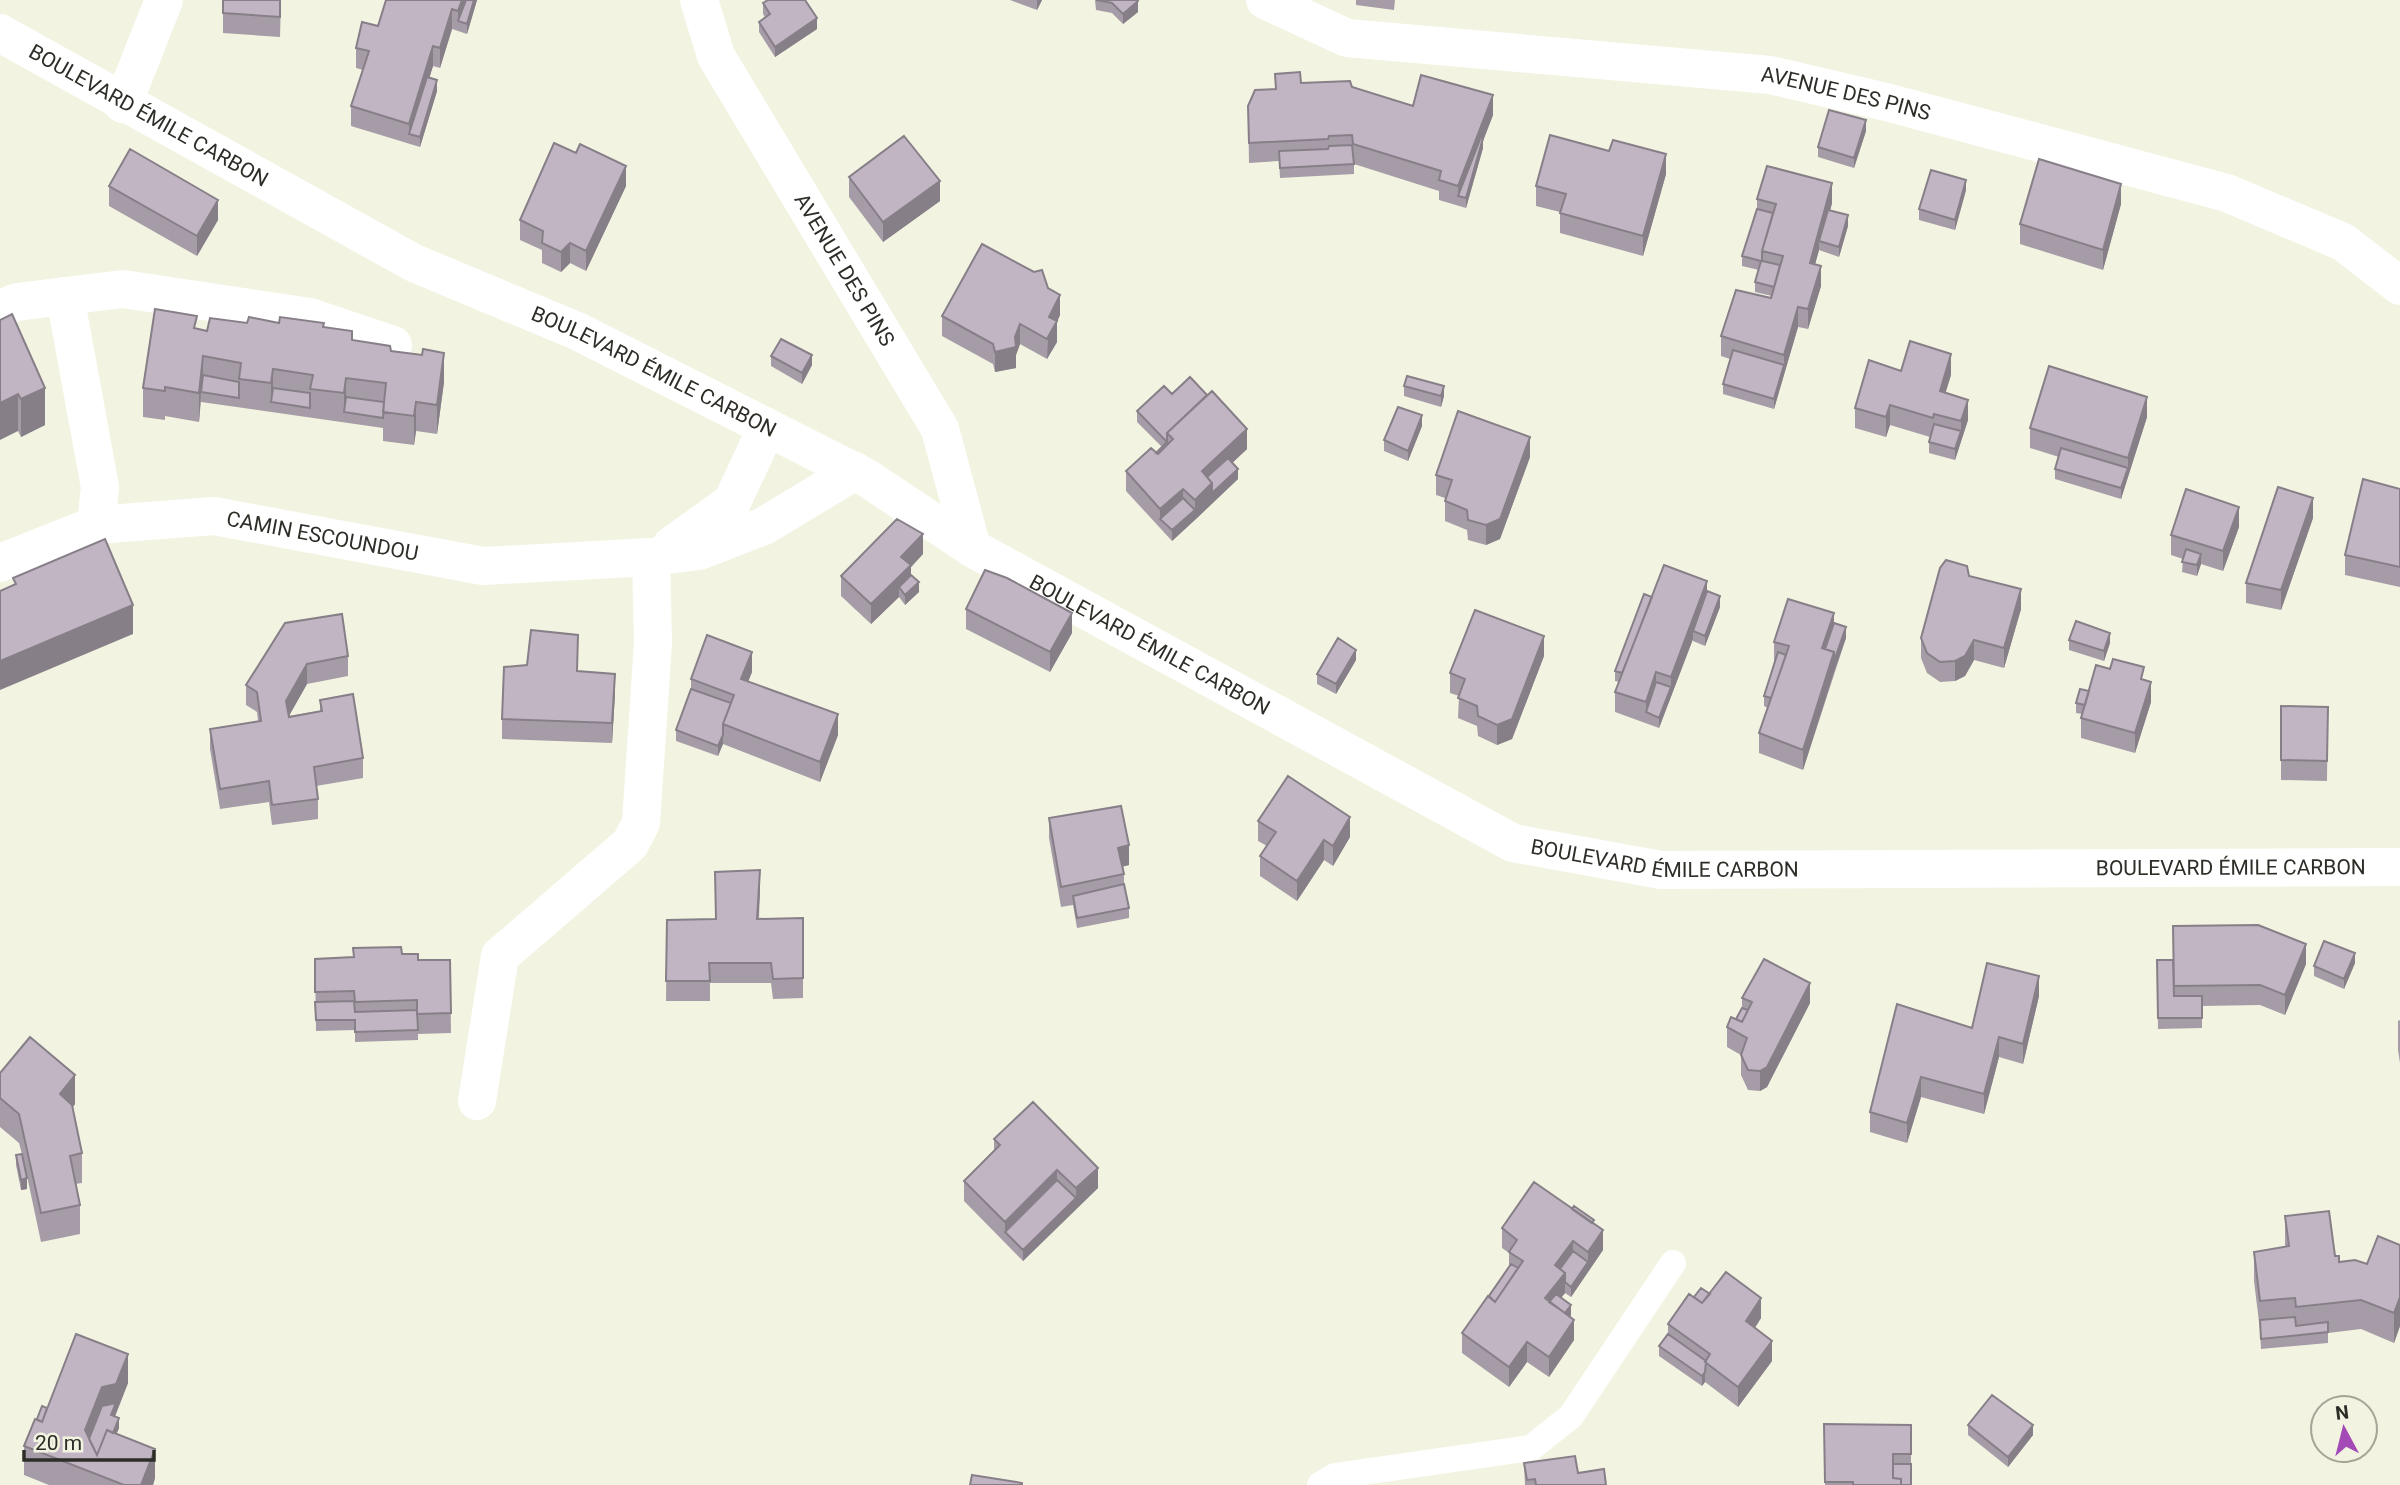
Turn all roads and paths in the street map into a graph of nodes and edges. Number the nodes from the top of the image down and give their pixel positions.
1 (164, 0) edge
2 (699, 0) edge
3 (1265, 0) edge
4 (0, 33) edge
5 (123, 104) junction
6 (2400, 286) edge
7 (65, 296) junction
8 (0, 309) edge
9 (393, 345) edge
10 (767, 427) junction
11 (855, 471) junction
12 (96, 525) junction
13 (972, 548) junction
14 (651, 557) junction
15 (0, 563) edge
16 (2400, 867) edge
17 (477, 1101) dead end
18 (1673, 1263) dead end
19 (1320, 1485) edge

1 - 5 street
2 - 13 street, AVENUE DES PINS
3 - 6 street, AVENUE DES PINS
4 - 5 street, BOULEVARD ÉMILE CARBON
5 - 10 street, BOULEVARD ÉMILE CARBON
7 - 8 street
7 - 9 street
7 - 12 street
10 - 11 street, BOULEVARD ÉMILE CARBON
10 - 14 street, CAMIN ESCOUNDOU
11 - 13 street, BOULEVARD ÉMILE CARBON
11 - 14 street, CAMIN ESCOUNDOU
12 - 14 street, CAMIN ESCOUNDOU
12 - 15 street, CAMIN ESCOUNDOU
13 - 16 street, BOULEVARD ÉMILE CARBON
14 - 17 street
18 - 19 lane

